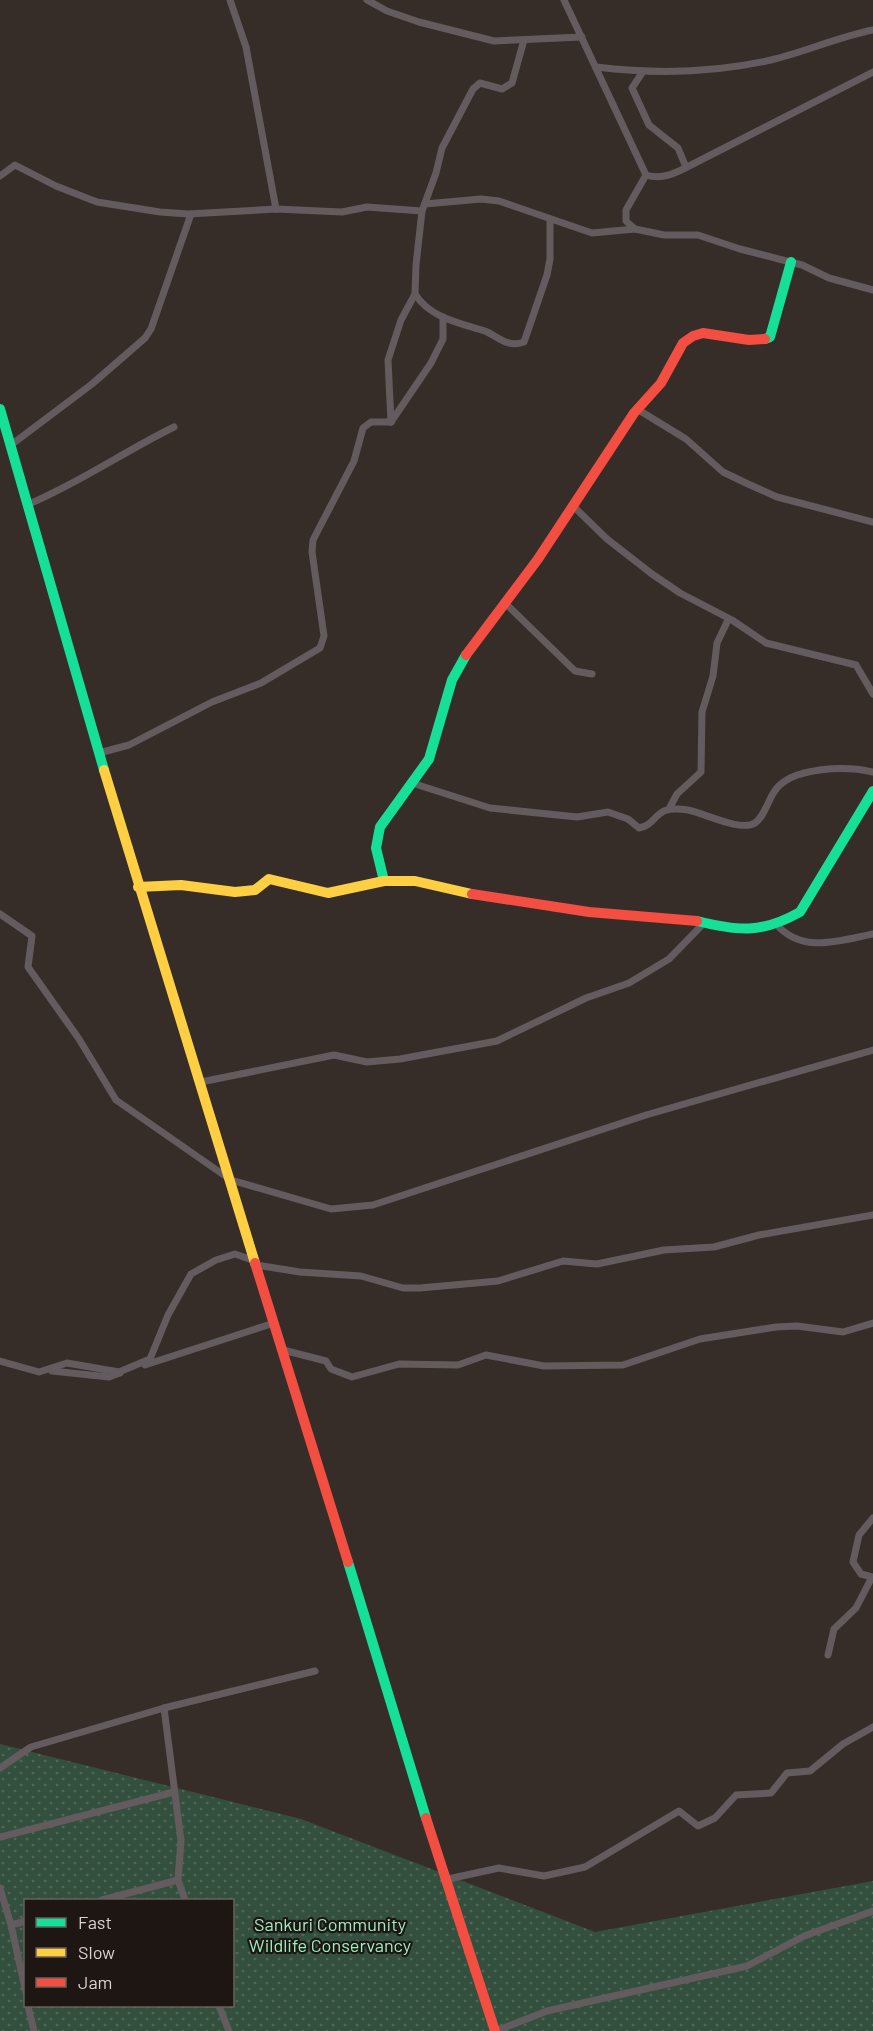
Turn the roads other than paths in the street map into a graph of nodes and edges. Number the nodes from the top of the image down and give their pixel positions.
1 (230, 0) edge
2 (368, 0) edge
3 (564, 0) edge
4 (873, 30) edge
5 (582, 37) junction
6 (524, 40) junction
7 (596, 68) junction
8 (873, 72) edge
9 (642, 73) junction
10 (686, 167) junction
11 (646, 175) junction
12 (0, 176) edge
13 (423, 208) junction
14 (276, 209) junction
15 (190, 214) junction
16 (550, 220) junction
17 (635, 229) junction
18 (791, 262) junction
19 (873, 290) edge
20 (415, 294) junction
21 (443, 317) junction
22 (0, 409) edge
23 (637, 409) junction
24 (391, 422) junction
25 (174, 427) dead end
26 (11, 445) junction
27 (29, 504) junction
28 (572, 505) junction
29 (873, 522) edge
30 (504, 602) junction
31 (728, 620) junction
32 (592, 674) dead end
33 (873, 694) edge
34 (99, 753) junction
35 (873, 772) edge
36 (412, 783) junction
37 (873, 791) edge
38 (669, 809) junction
39 (384, 881) junction
40 (138, 887) junction
41 (0, 914) edge
42 (704, 923) junction
43 (776, 924) junction
44 (873, 934) edge
45 (873, 1050) edge
46 (201, 1083) junction
47 (231, 1180) junction
48 (873, 1215) edge
49 (256, 1263) junction
50 (274, 1323) junction
51 (873, 1323) edge
52 (283, 1350) junction
53 (0, 1361) edge
54 (49, 1370) junction
55 (873, 1518) edge
56 (828, 1655) dead end
57 (315, 1671) dead end
58 (164, 1708) junction
59 (873, 1727) edge
60 (0, 1768) edge
61 (174, 1792) junction
62 (0, 1837) edge
63 (448, 1879) junction
64 (178, 1880) junction
65 (0, 1888) edge
66 (106, 1899) edge
67 (184, 1899) edge
68 (873, 1911) edge
69 (24, 1922) edge
70 (10, 1925) junction
71 (24, 1984) edge
72 (28, 2007) edge
73 (219, 2007) edge
74 (34, 2031) edge
75 (229, 2031) edge
76 (495, 2031) edge

1 - 14 street
2 - 6 street
3 - 5 street
4 - 9 street
5 - 6 street
5 - 7 street
6 - 13 street
7 - 9 street
7 - 11 street
8 - 10 street
9 - 10 street
10 - 11 street
11 - 17 street
12 - 15 street
13 - 14 street
13 - 16 street
13 - 20 street
14 - 15 street
15 - 26 street
16 - 17 street
16 - 21 street
17 - 18 street
18 - 19 street
18 - 23 street
20 - 21 street
20 - 24 street
21 - 24 street
22 - 26 street
23 - 28 street
23 - 29 street
24 - 34 street
25 - 27 street
26 - 27 street
27 - 34 street
28 - 30 street
28 - 31 street
30 - 32 street
30 - 36 street
31 - 33 street
31 - 38 street
34 - 40 street
35 - 38 street
36 - 38 street
36 - 39 street
37 - 43 street
39 - 40 street
39 - 42 street
40 - 46 street
41 - 47 street
42 - 43 street
42 - 46 street
43 - 44 street
45 - 47 street
46 - 47 street
47 - 49 street
48 - 49 street
49 - 50 street
49 - 54 street
50 - 52 street
50 - 54 street
51 - 52 street
52 - 63 street
53 - 54 street
55 - 56 street
57 - 58 street
58 - 60 street
58 - 61 street
59 - 63 street
61 - 62 street
61 - 64 street
63 - 76 street
64 - 66 street
64 - 67 street
65 - 70 street
68 - 76 street
69 - 70 street
70 - 71 street
72 - 74 street
73 - 75 street

